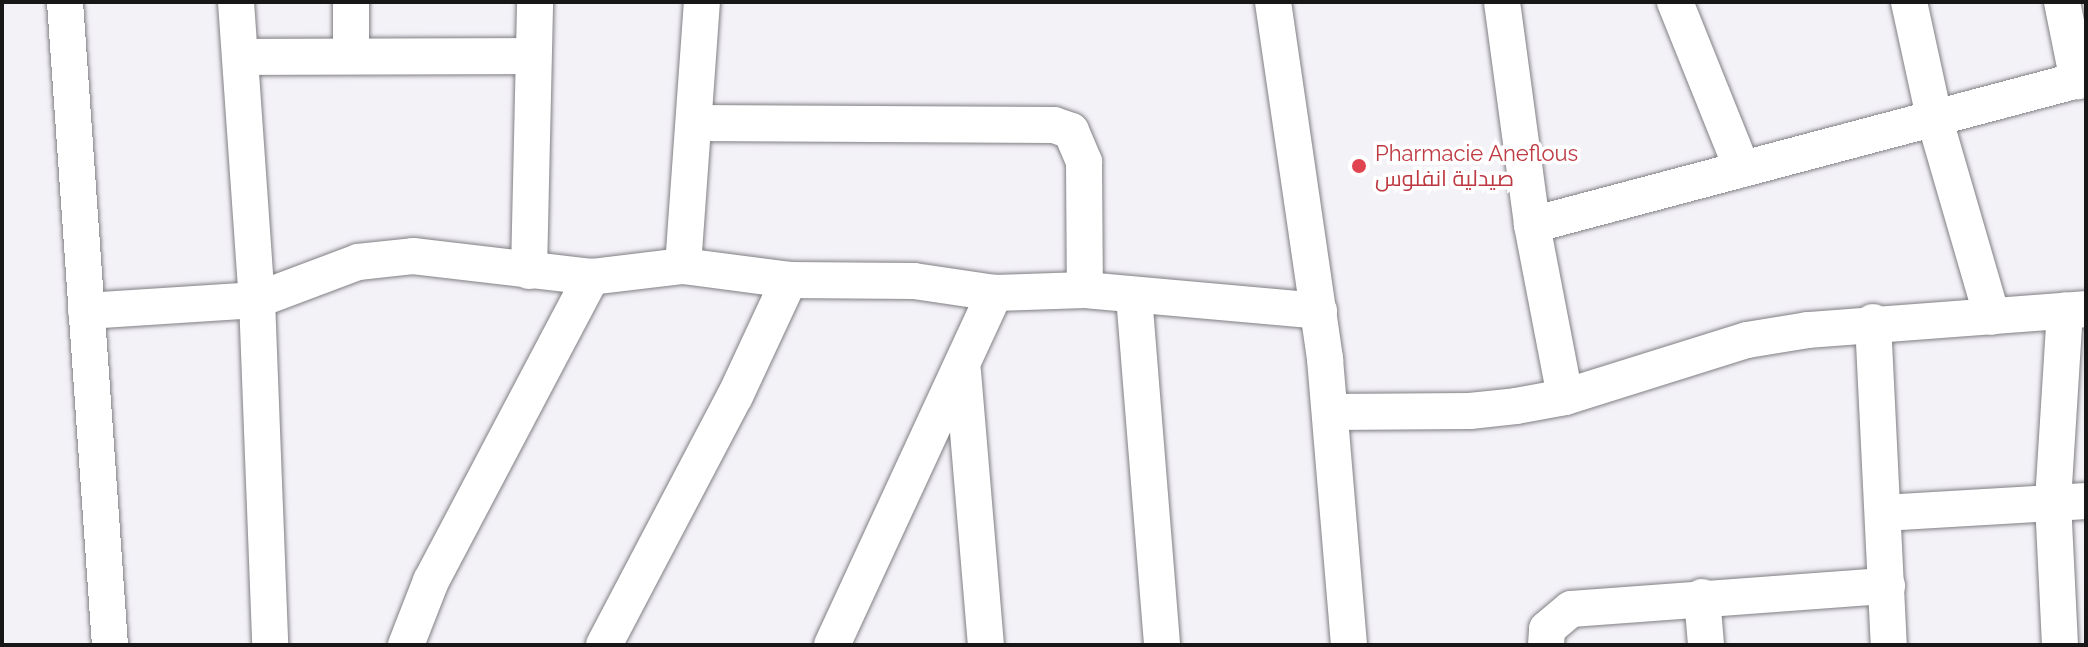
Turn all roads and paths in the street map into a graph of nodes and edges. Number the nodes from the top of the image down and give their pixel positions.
1 (65, 2) edge
2 (236, 2) edge
3 (351, 2) edge
4 (535, 2) edge
5 (702, 2) edge
6 (1273, 2) edge
7 (1502, 2) edge
8 (1675, 2) edge
9 (1909, 2) edge
10 (2062, 2) edge
11 (351, 56) junction
12 (531, 56) junction
13 (240, 57) junction
14 (2082, 80) edge
15 (1934, 117) junction
16 (694, 123) junction
17 (1742, 169) junction
18 (1532, 225) junction
19 (683, 266) junction
20 (529, 271) junction
21 (591, 277) junction
22 (789, 280) junction
23 (1085, 290) junction
24 (995, 293) junction
25 (1134, 296) junction
26 (257, 300) junction
27 (2076, 309) edge
28 (86, 311) junction
29 (1319, 311) junction
30 (1992, 317) junction
31 (1873, 322) junction
32 (963, 370) junction
33 (1565, 397) junction
34 (1331, 412) junction
35 (2070, 501) edge
36 (1884, 513) junction
37 (1887, 586) junction
38 (1702, 597) junction
39 (411, 643) edge
40 (110, 645) edge
41 (270, 645) edge
42 (604, 645) edge
43 (832, 645) edge
44 (986, 645) edge
45 (1162, 645) edge
46 (1349, 645) edge
47 (1546, 645) edge
48 (1706, 645) edge
49 (1889, 645) edge
50 (2060, 645) edge

1 - 28 street
2 - 13 street
3 - 11 street
4 - 12 street
5 - 16 street
6 - 29 street
7 - 18 street
8 - 17 street
9 - 15 street
10 - 14 street
11 - 12 street
11 - 13 street
12 - 20 street
13 - 26 street
14 - 15 street
15 - 17 street
15 - 30 street
16 - 19 street
16 - 23 street
17 - 18 street
18 - 33 street
19 - 21 street
19 - 22 street
20 - 21 street
20 - 26 street
21 - 39 street
22 - 24 street
22 - 42 street
23 - 24 street
23 - 25 street
24 - 32 street
25 - 29 street
25 - 45 street
26 - 28 street
26 - 41 street
27 - 30 street
27 - 35 street
28 - 40 street
29 - 34 street
30 - 31 street
31 - 33 street
31 - 36 street
32 - 43 street
32 - 44 street
33 - 34 street
34 - 46 street
35 - 36 street
35 - 50 street
36 - 37 street
37 - 38 street
37 - 49 street
38 - 47 street
38 - 48 street

